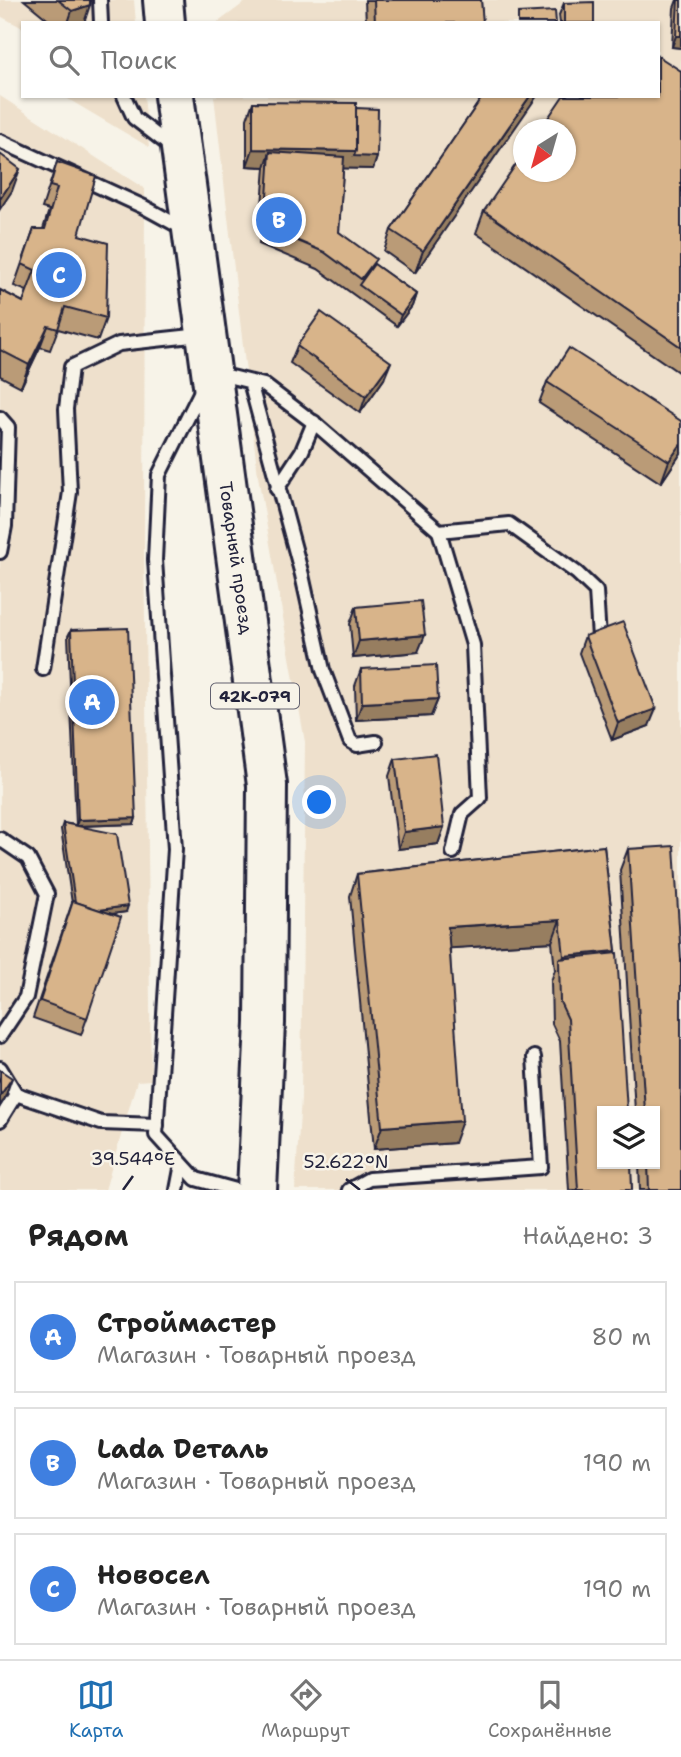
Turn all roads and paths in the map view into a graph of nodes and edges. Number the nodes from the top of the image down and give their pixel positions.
1 (100, 0) edge
2 (163, 0) edge
3 (101, 21) edge
4 (166, 21) edge
5 (125, 98) edge
6 (174, 98) edge
7 (0, 141) edge
8 (181, 154) junction
9 (192, 234) junction
10 (206, 334) junction
11 (211, 372) junction
12 (250, 382) junction
13 (0, 418) edge
14 (313, 422) junction
15 (277, 489) junction
16 (439, 531) junction
17 (0, 552) edge
18 (598, 638) edge
19 (43, 669) dead end
20 (376, 742) dead end
21 (0, 839) edge
22 (453, 852) dead end
23 (0, 1037) edge
24 (534, 1057) dead end
25 (0, 1068) edge
26 (16, 1094) junction
27 (0, 1120) edge
28 (157, 1125) junction
29 (182, 1164) junction
30 (177, 1190) edge
31 (236, 1190) edge
32 (257, 1190) edge
33 (349, 1190) edge

1 - 3 lane
2 - 4 main road
5 - 8 lane
6 - 8 main road, Товарный проезд / 42К-079
7 - 9 lane
8 - 9 main road, Товарный проезд / 42К-079
9 - 10 main road, Товарный проезд / 42К-079
10 - 11 main road, Товарный проезд / 42К-079
10 - 19 lane
11 - 12 lane
11 - 28 lane
11 - 32 main road, Товарный проезд / 42К-079
12 - 14 lane
12 - 15 lane
13 - 17 lane
14 - 15 lane
14 - 16 lane
15 - 20 lane
16 - 18 lane
16 - 22 lane
21 - 23 lane
24 - 33 lane
25 - 26 lane
26 - 27 lane
26 - 28 lane
28 - 29 lane
29 - 30 lane
29 - 31 lane

